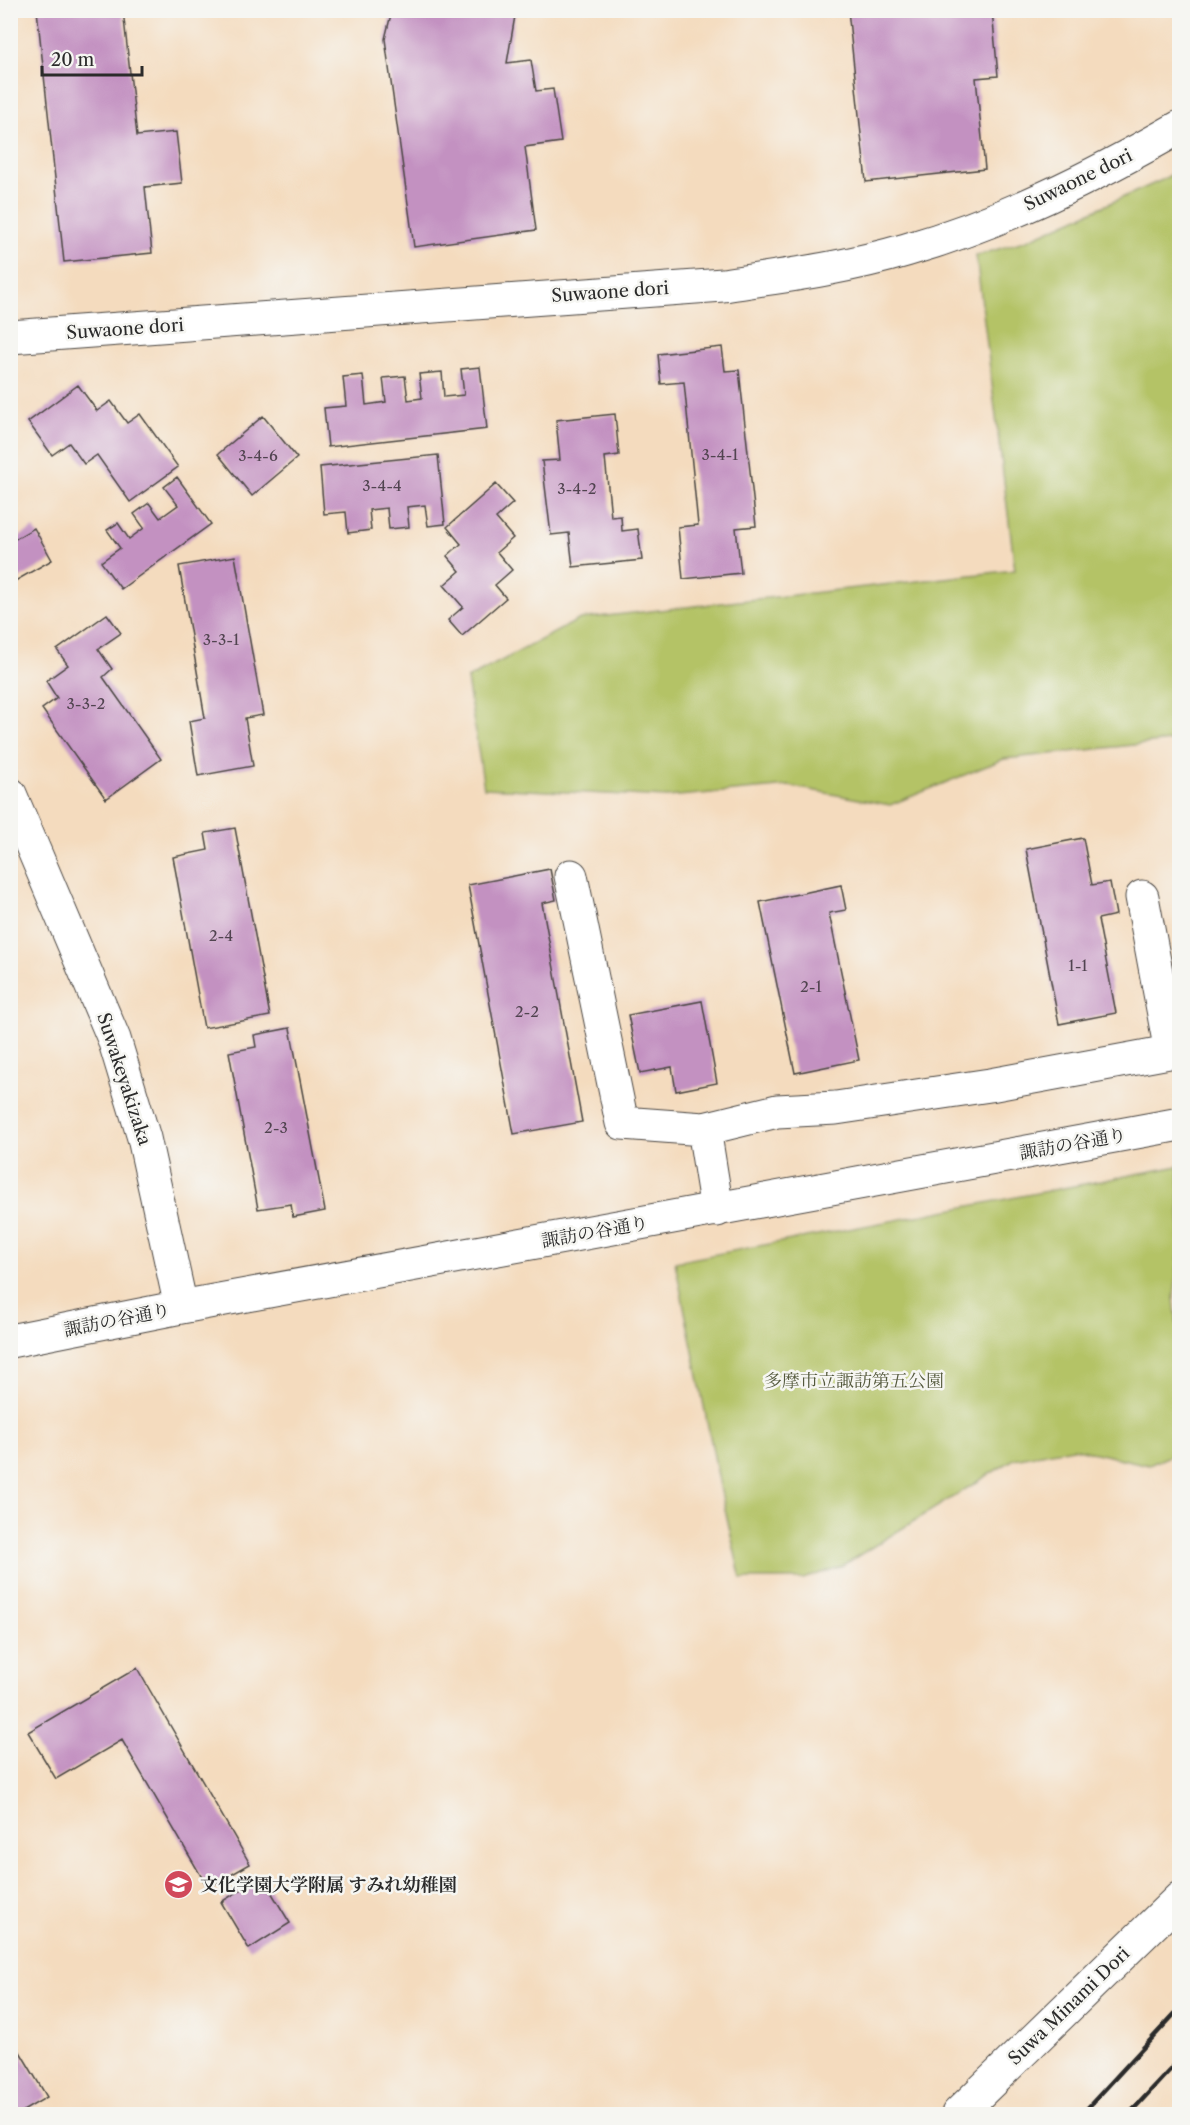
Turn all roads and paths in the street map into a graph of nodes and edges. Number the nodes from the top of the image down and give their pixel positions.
1 (1179, 127) edge
2 (10, 338) edge
3 (10, 794) edge
4 (571, 876) dead end
5 (1142, 897) dead end
6 (1175, 1051) edge
7 (1179, 1124) edge
8 (704, 1129) junction
9 (717, 1210) junction
10 (181, 1307) junction
11 (10, 1341) edge
12 (1179, 1898) edge
13 (958, 2115) edge

1 - 2 street, Suwaone dori
3 - 10 street, Suwakeyakizaka
4 - 8 street
5 - 6 street
6 - 8 street
7 - 9 street, 諏訪の谷通り
8 - 9 street
9 - 10 street, 諏訪の谷通り
10 - 11 street, 諏訪の谷通り
12 - 13 street, Suwa Minami Dori

